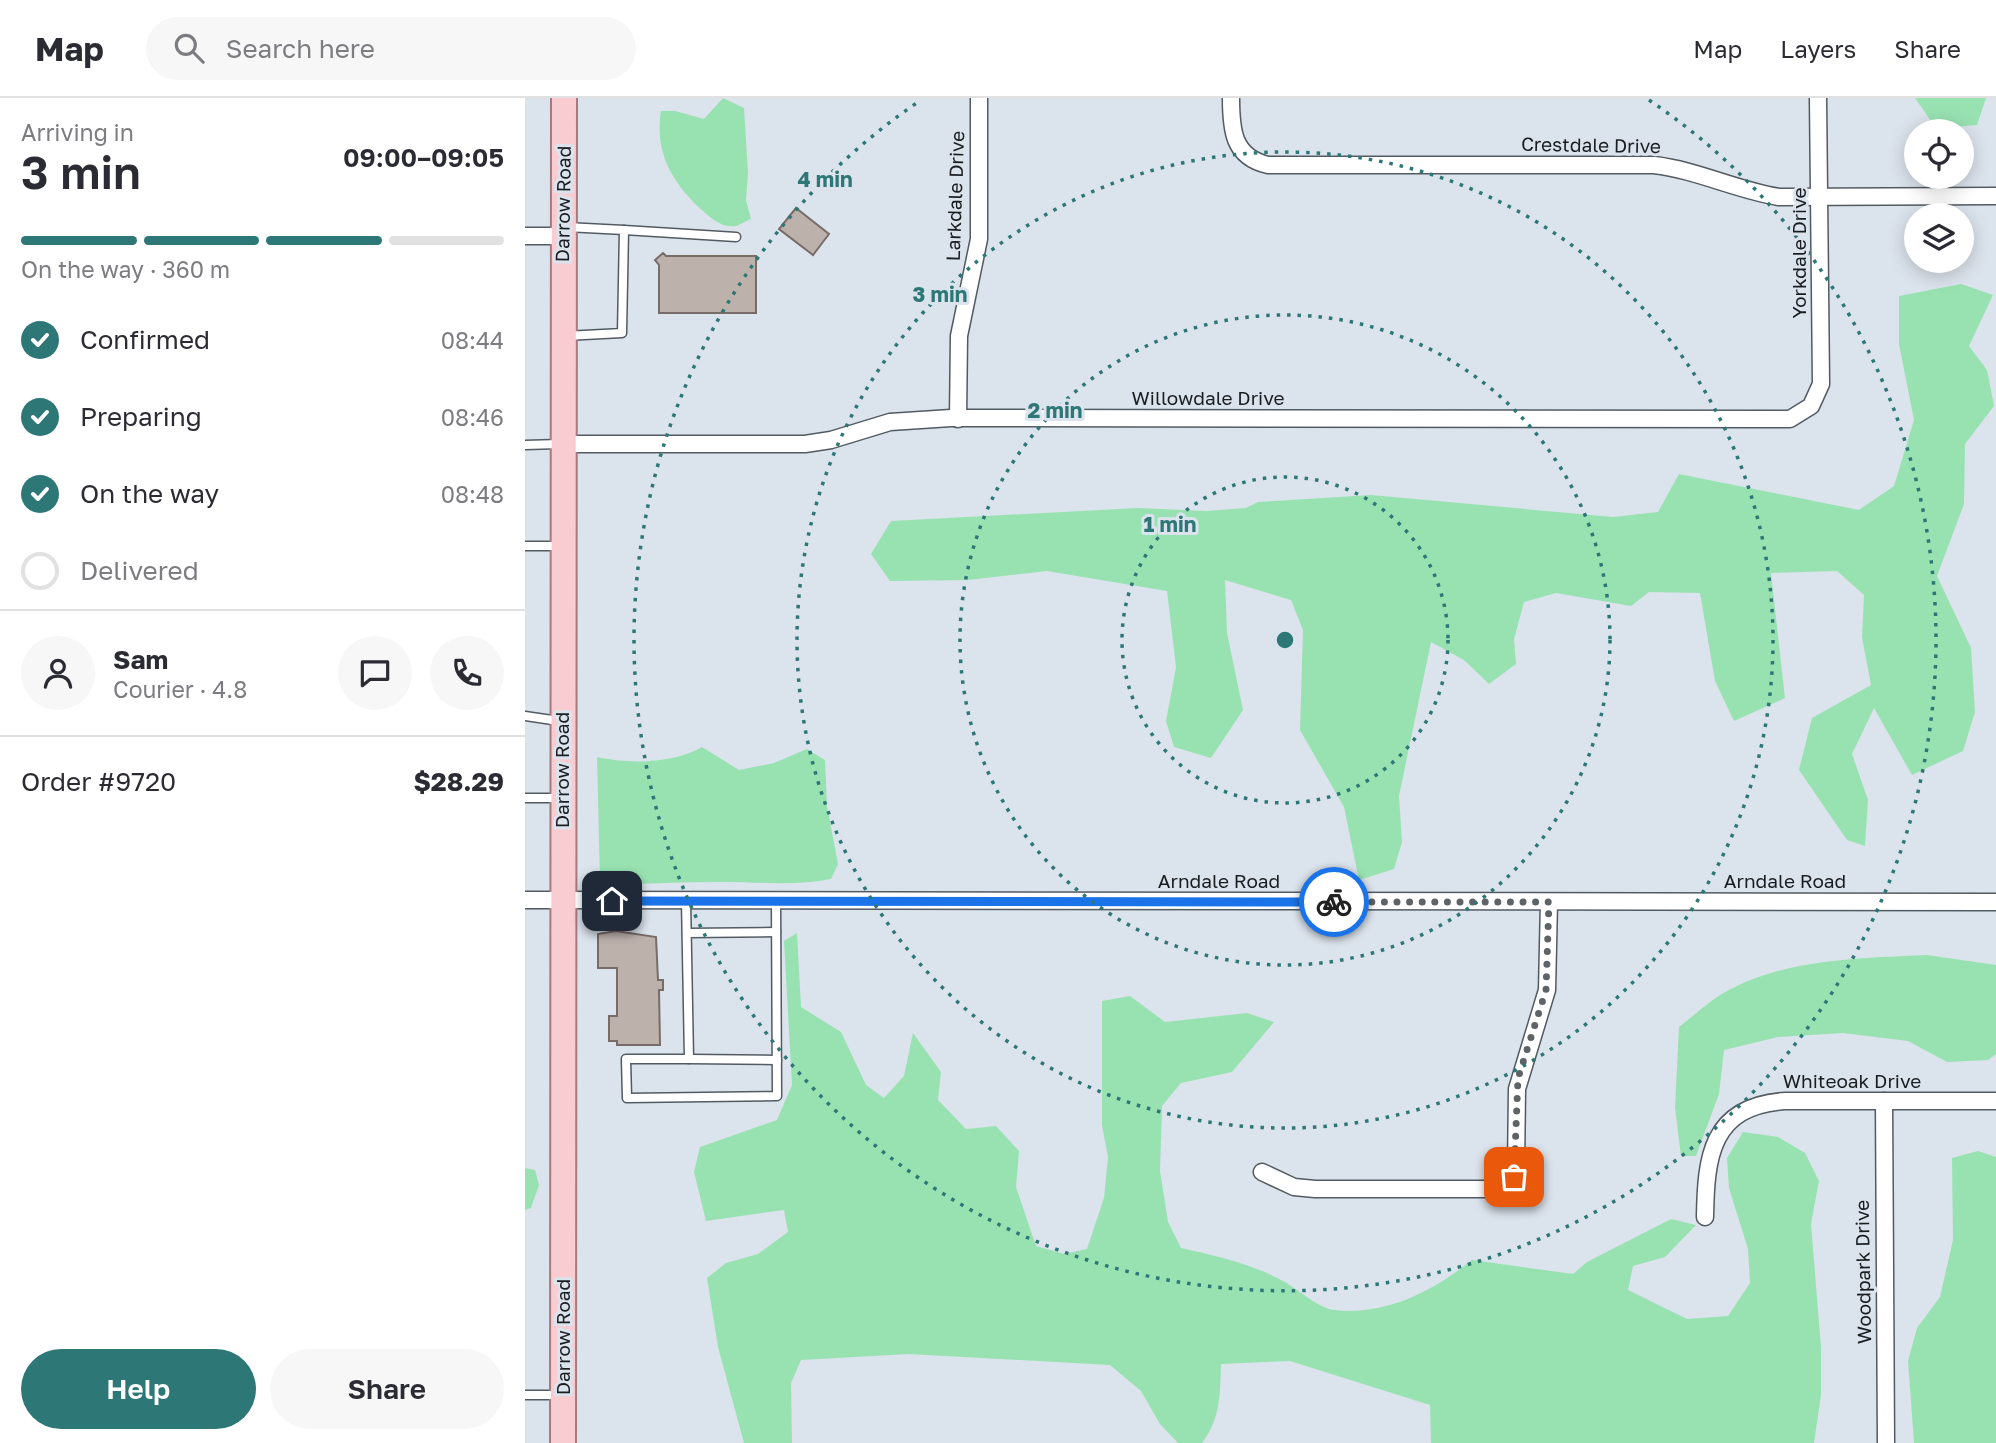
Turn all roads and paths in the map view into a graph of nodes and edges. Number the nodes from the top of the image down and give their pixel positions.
1 (563, 98) edge
2 (979, 98) edge
3 (1231, 98) edge
4 (1818, 98) edge
5 (1996, 196) edge
6 (1819, 198) junction
7 (624, 230) junction
8 (562, 232) junction
9 (525, 236) edge
10 (736, 237) dead end
11 (562, 336) junction
12 (1811, 406) joint
13 (958, 419) junction
14 (562, 444) junction
15 (525, 445) edge
16 (525, 546) edge
17 (563, 546) junction
18 (525, 716) edge
19 (562, 721) junction
20 (525, 798) edge
21 (562, 798) junction
22 (525, 900) edge
23 (687, 900) junction
24 (562, 901) junction
25 (776, 901) junction
26 (1549, 902) junction
27 (1996, 902) edge
28 (776, 932) junction
29 (687, 933) junction
30 (689, 1059) junction
31 (777, 1060) junction
32 (1884, 1101) junction
33 (1996, 1101) edge
34 (1262, 1172) dead end
35 (1705, 1217) dead end
36 (525, 1395) edge
37 (563, 1395) junction
38 (563, 1443) edge
39 (1886, 1443) edge

1 - 8 main road, Darrow Road
2 - 13 street, Larkdale Drive
3 - 6 street, Crestdale Drive
4 - 6 street, Yorkdale Drive
5 - 6 street, Crestdale Drive
6 - 12 street, Yorkdale Drive
7 - 8 lane
7 - 10 lane
7 - 11 lane
8 - 9 street
8 - 11 main road, Darrow Road
11 - 14 main road, Darrow Road
12 - 13 street, Willowdale Drive
13 - 14 street, Willowdale Drive
14 - 15 lane
14 - 17 main road, Darrow Road
16 - 17 lane
17 - 19 main road, Darrow Road
18 - 19 lane
19 - 21 main road, Darrow Road
20 - 21 lane
21 - 24 main road, Darrow Road
22 - 24 street, Arndale Road
23 - 24 street, Arndale Road
23 - 25 street, Arndale Road
23 - 29 lane
24 - 37 main road, Darrow Road
25 - 26 street, Arndale Road
25 - 28 lane
26 - 27 street, Arndale Road
26 - 34 street
28 - 29 lane
28 - 31 lane
29 - 30 lane
30 - 31 lane
30 - 31 lane
32 - 33 street, Whiteoak Drive
32 - 35 street, Whiteoak Drive
32 - 39 street, Woodpark Drive
36 - 37 lane
37 - 38 main road, Darrow Road

